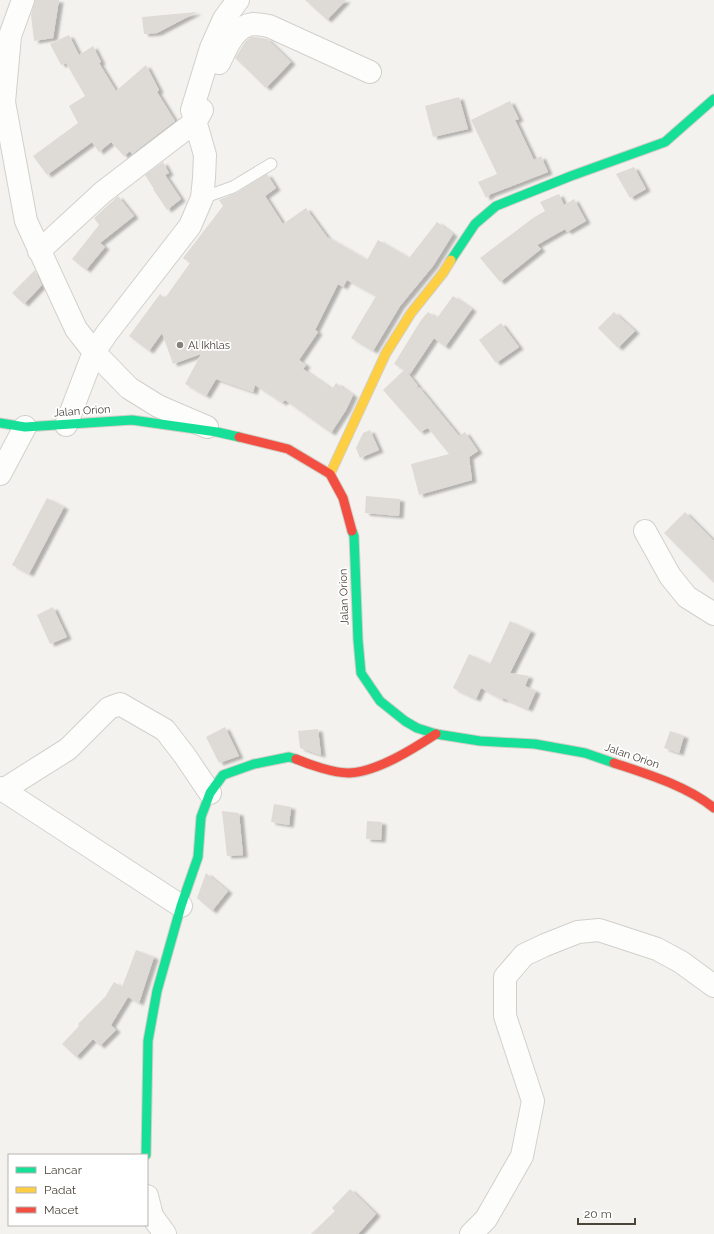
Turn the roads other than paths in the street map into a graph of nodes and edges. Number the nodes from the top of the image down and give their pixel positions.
1 (23, 0) edge
2 (238, 0) edge
3 (5, 34) edge
4 (370, 72) dead end
5 (714, 99) edge
6 (196, 121) junction
7 (271, 164) dead end
8 (202, 198) junction
9 (39, 250) junction
10 (94, 352) junction
11 (0, 422) edge
12 (66, 424) junction
13 (25, 427) junction
14 (217, 432) junction
15 (0, 474) edge
16 (330, 474) junction
17 (645, 531) dead end
18 (714, 614) edge
19 (436, 734) junction
20 (2, 789) edge
21 (210, 793) junction
22 (714, 808) edge
23 (181, 906) junction
24 (714, 986) edge
25 (146, 1154) edge
26 (148, 1200) edge
27 (165, 1234) edge
28 (471, 1234) edge

1 - 3 street
2 - 6 street
3 - 9 street
4 - 6 street
5 - 16 main road
6 - 8 street
6 - 9 street
7 - 8 lane
8 - 10 street
9 - 10 street
10 - 12 street
10 - 14 street
11 - 13 main road, Jalan Orion
12 - 13 main road, Jalan Orion
12 - 14 main road, Jalan Orion
13 - 15 street
14 - 16 main road, Jalan Orion
16 - 19 main road, Jalan Orion
17 - 18 street
19 - 21 main road
19 - 22 main road, Jalan Orion
20 - 21 street
20 - 23 street
21 - 23 main road
23 - 25 main road
24 - 28 street
26 - 27 street

